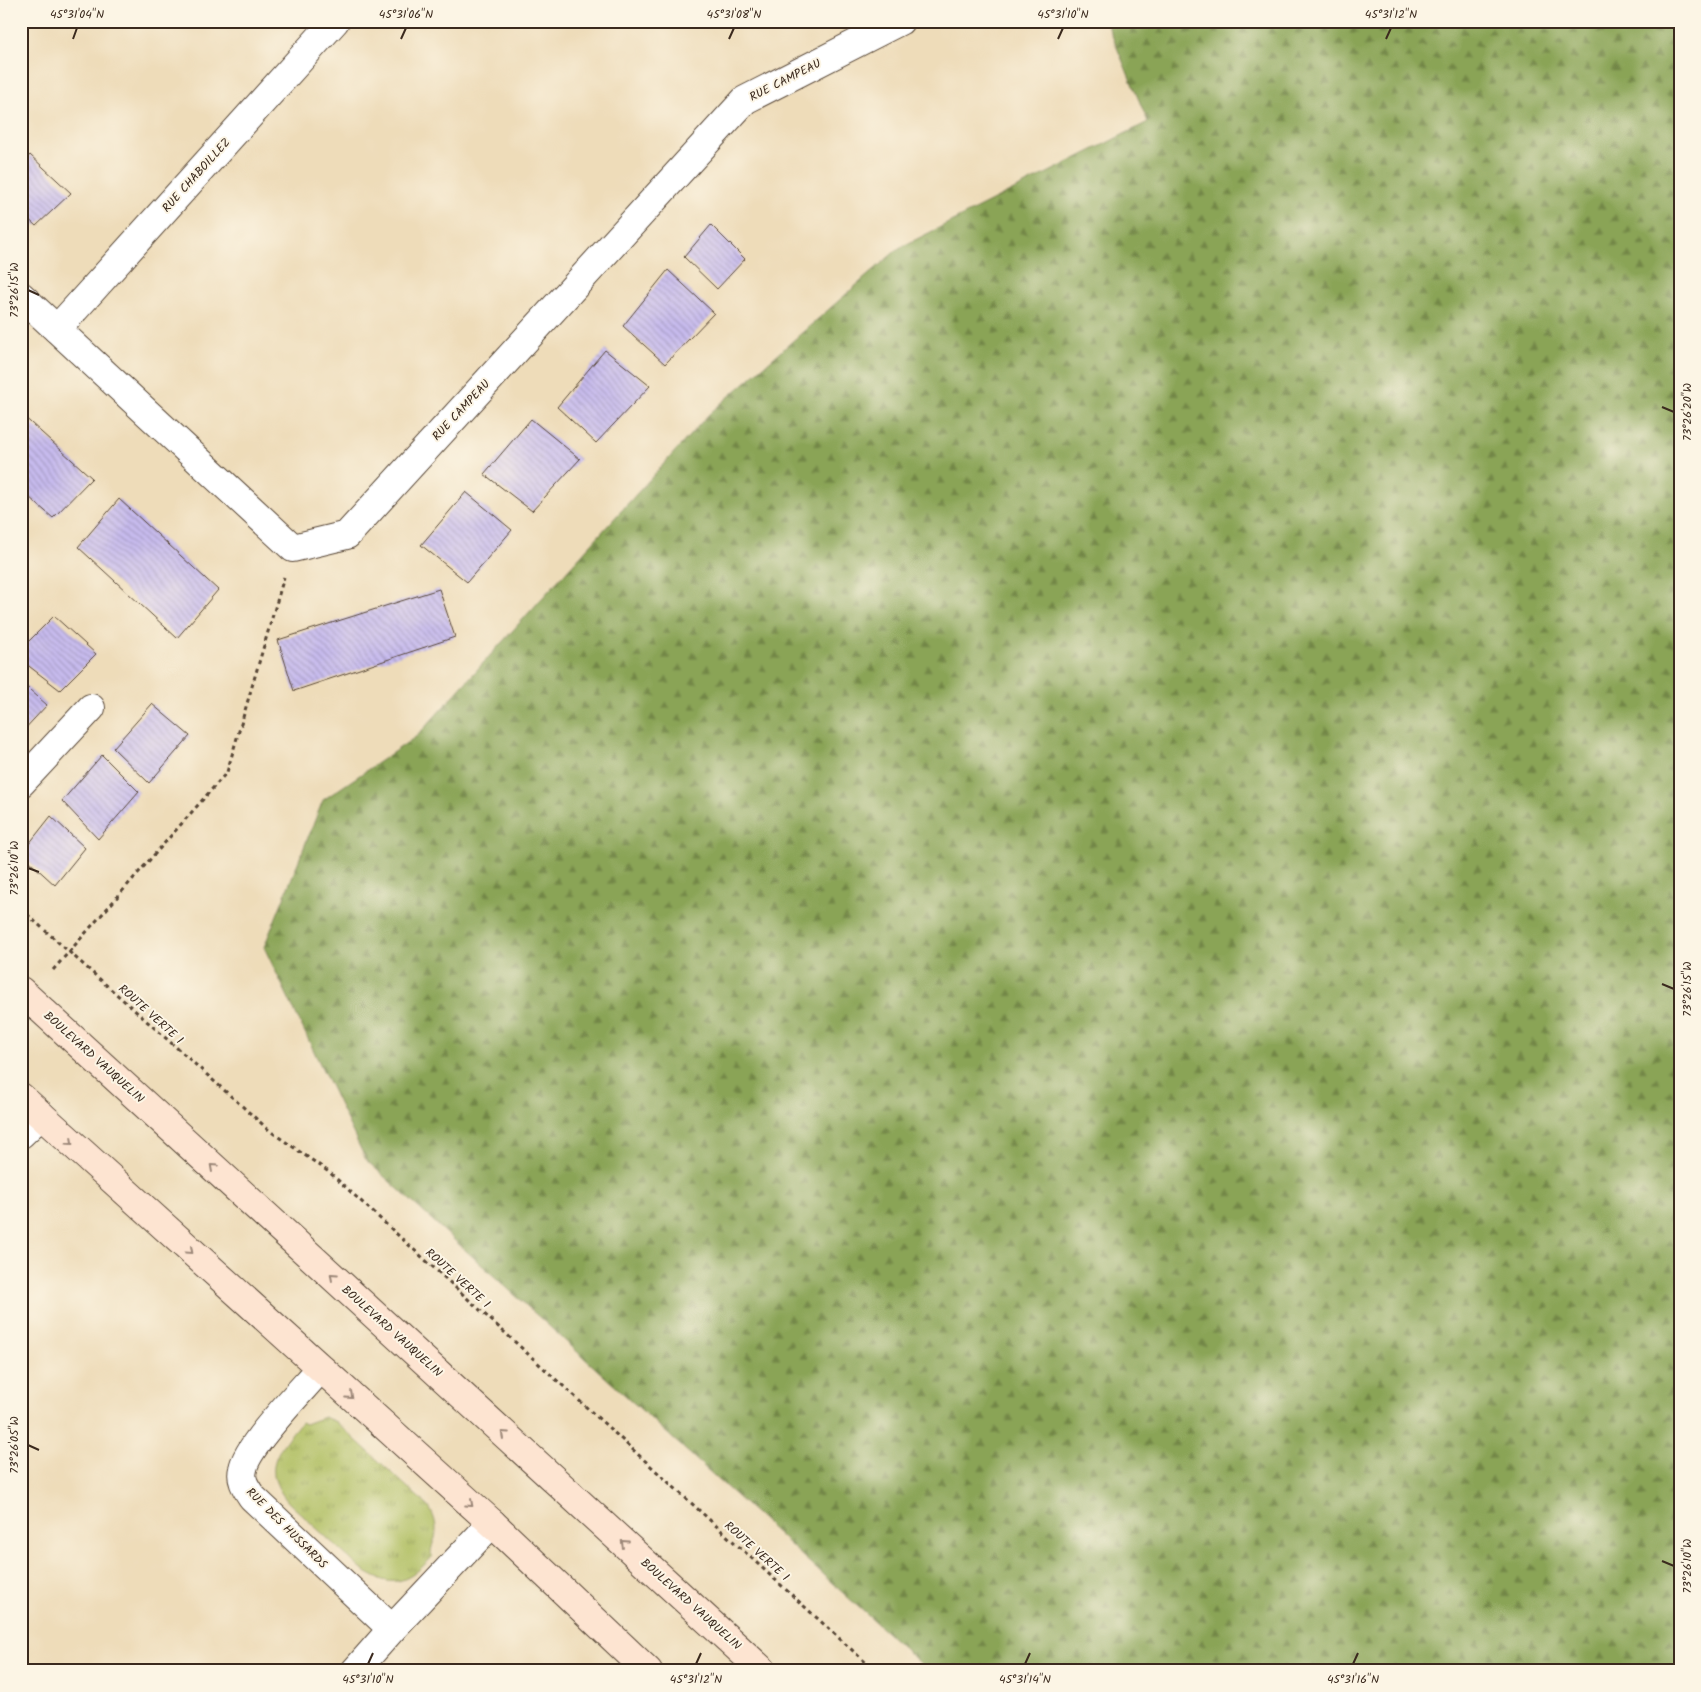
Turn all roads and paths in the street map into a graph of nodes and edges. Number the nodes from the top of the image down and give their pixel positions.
1 (335, 21) edge
2 (900, 21) edge
3 (21, 296) edge
4 (57, 329) junction
5 (293, 548) junction
6 (91, 708) dead end
7 (21, 783) edge
8 (21, 909) edge
9 (69, 952) junction
10 (53, 970) dead end
11 (21, 991) edge
12 (21, 1097) edge
13 (41, 1115) junction
14 (21, 1134) edge
15 (320, 1369) junction
16 (492, 1523) junction
17 (392, 1629) junction
18 (356, 1671) edge
19 (648, 1671) edge
20 (763, 1671) edge
21 (875, 1671) edge

1 - 4 street, RUE CHABOILLEZ
2 - 5 street, RUE CAMPEAU
3 - 4 street
4 - 5 street
5 - 9 path
6 - 7 street
8 - 9 path, ROUTE VERTE 1
9 - 10 path
9 - 21 path, ROUTE VERTE 1
20 -> 11 street, BOULEVARD VAUQUELIN
12 - 13 street
13 - 14 street
13 -> 15 street
15 -> 16 street
15 - 17 street, RUE DES HUSSARDS
16 - 17 street
16 - 19 street
17 - 18 street

